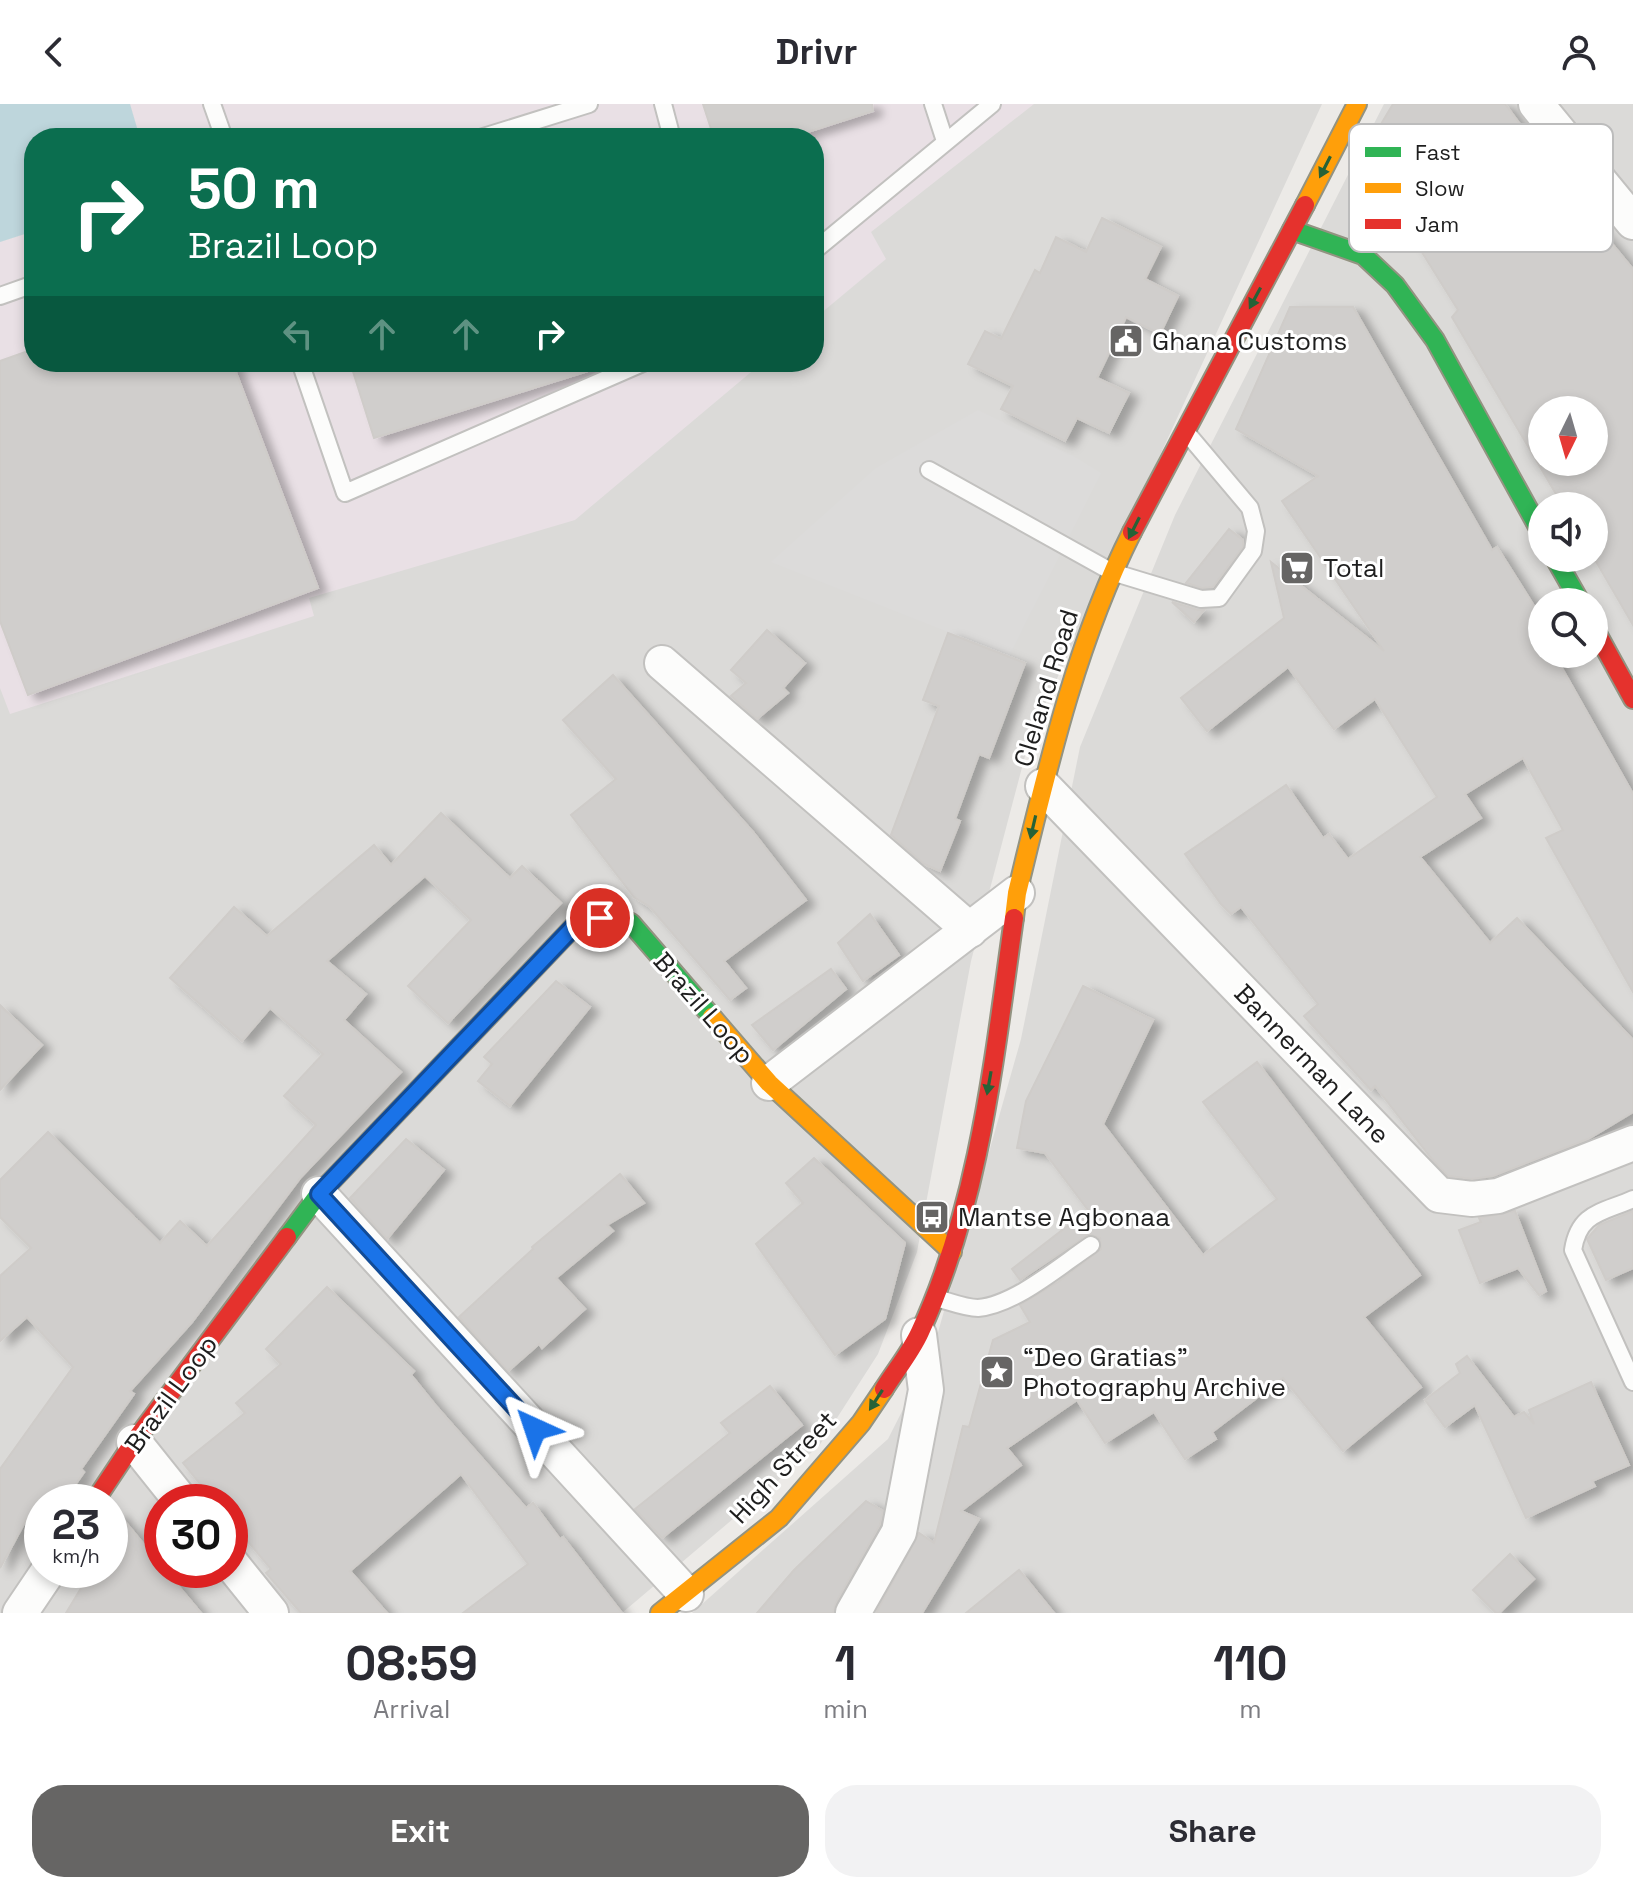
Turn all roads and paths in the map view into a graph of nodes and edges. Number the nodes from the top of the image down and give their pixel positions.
1 (212, 104) edge
2 (589, 104) edge
3 (663, 104) edge
4 (933, 104) edge
5 (992, 104) edge
6 (1357, 104) edge
7 (1536, 104) edge
8 (1552, 124) edge
9 (220, 128) edge
10 (512, 128) edge
11 (669, 128) edge
12 (945, 141) junction
13 (1613, 198) edge
14 (1633, 222) edge
15 (1292, 230) junction
16 (824, 243) edge
17 (1349, 250) edge
18 (1354, 252) edge
19 (24, 288) edge
20 (0, 296) edge
21 (303, 372) edge
22 (622, 372) edge
23 (1184, 430) junction
24 (929, 470) dead end
25 (1528, 509) edge
26 (1112, 572) junction
27 (1608, 653) edge
28 (662, 663) dead end
29 (1633, 699) edge
30 (1043, 786) junction
31 (1017, 893) junction
32 (970, 930) junction
33 (769, 1083) junction
34 (1633, 1143) edge
35 (319, 1194) junction
36 (1633, 1199) edge
37 (1091, 1245) dead end
38 (952, 1252) junction
39 (934, 1297) junction
40 (919, 1335) junction
41 (1633, 1382) edge
42 (134, 1442) junction
43 (106, 1484) edge
44 (168, 1484) edge
45 (248, 1584) edge
46 (37, 1588) edge
47 (673, 1604) edge
48 (20, 1613) edge
49 (271, 1613) edge
50 (853, 1613) edge

1 - 9 lane
2 - 10 lane
3 - 11 lane
4 - 12 lane
5 - 12 lane
6 -> 15 street, Cleland Road
7 - 8 street
12 - 16 lane
13 - 14 street
15 - 17 street
15 -> 23 street, Cleland Road
18 - 25 street
19 - 20 lane
21 - 22 lane
23 -> 26 street, Cleland Road
23 - 26 lane
24 - 26 lane
26 - 30 street, Cleland Road
27 - 29 street
28 - 32 street
30 -> 31 street, Cleland Road
30 - 34 street, Bannerman Lane
31 - 32 street
31 -> 38 street, Cleland Road
32 - 33 street
33 - 35 street, Brazil Loop
33 - 38 street, Brazil Loop
35 - 42 street, Brazil Loop
35 - 47 street
36 - 41 lane
37 - 39 lane
38 - 39 street, Cleland Road
39 - 40 street, Cleland Road
40 -> 47 street, High Street
40 - 50 street
42 - 43 street, Brazil Loop
42 - 44 street
45 - 49 street
46 - 48 street

